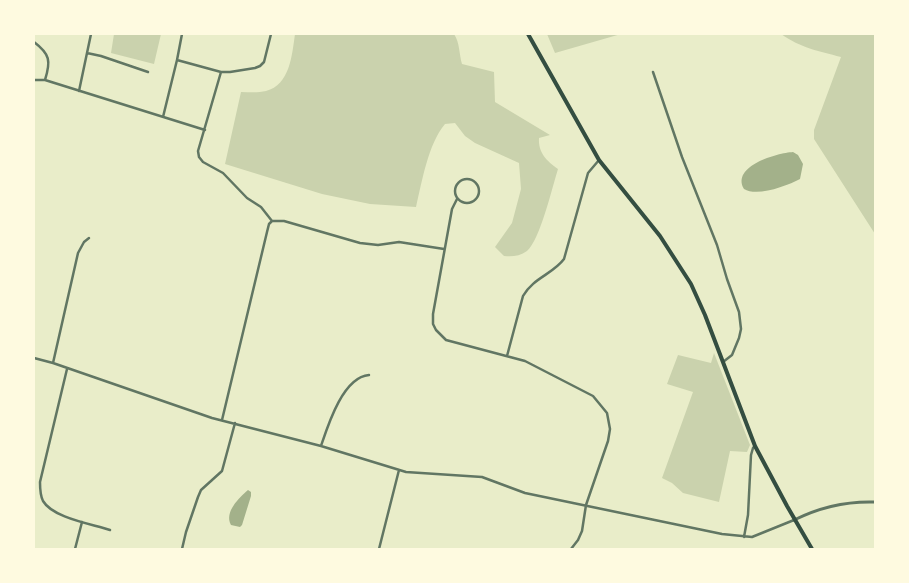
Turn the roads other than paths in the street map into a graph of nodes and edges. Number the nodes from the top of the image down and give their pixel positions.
1 (91, 34) edge
2 (182, 34) edge
3 (271, 34) edge
4 (528, 34) edge
5 (34, 42) edge
6 (87, 53) junction
7 (177, 60) junction
8 (148, 72) dead end
9 (220, 72) junction
10 (654, 72) dead end
11 (34, 80) edge
12 (45, 80) junction
13 (79, 91) junction
14 (163, 117) junction
15 (205, 130) junction
16 (599, 160) junction
17 (457, 199) junction
18 (272, 221) junction
19 (89, 238) dead end
20 (444, 249) junction
21 (507, 356) junction
22 (34, 358) edge
23 (723, 362) junction
24 (53, 363) junction
25 (67, 368) junction
26 (369, 375) dead end
27 (222, 420) junction
28 (235, 423) junction
29 (321, 446) junction
30 (756, 446) junction
31 (399, 470) junction
32 (875, 502) edge
33 (586, 505) junction
34 (794, 520) junction
35 (82, 522) junction
36 (110, 530) dead end
37 (744, 537) junction
38 (75, 549) edge
39 (182, 549) edge
40 (379, 549) edge
41 (571, 549) edge
42 (812, 549) edge

1 - 6 street
2 - 7 street
3 - 9 street
4 - 16 main road
5 - 12 street
6 - 8 street
6 - 13 street
7 - 9 street
7 - 14 street
9 - 15 street
10 - 23 street
11 - 12 street
12 - 13 street
13 - 14 street
14 - 15 street
15 - 18 street
16 - 21 street
16 - 23 main road
17 - 17 street
17 - 20 street
18 - 20 street
18 - 27 street
19 - 24 street
20 - 21 street
21 - 33 street
22 - 24 street
23 - 30 main road
24 - 25 street
25 - 27 street
25 - 35 street
26 - 29 street
27 - 28 street
28 - 29 street
28 - 39 street
29 - 31 street
30 - 34 main road
30 - 37 street
31 - 33 street
31 - 40 street
32 - 34 street
33 - 37 street
33 - 41 street
34 - 37 street
34 - 42 main road
35 - 36 street
35 - 38 street

